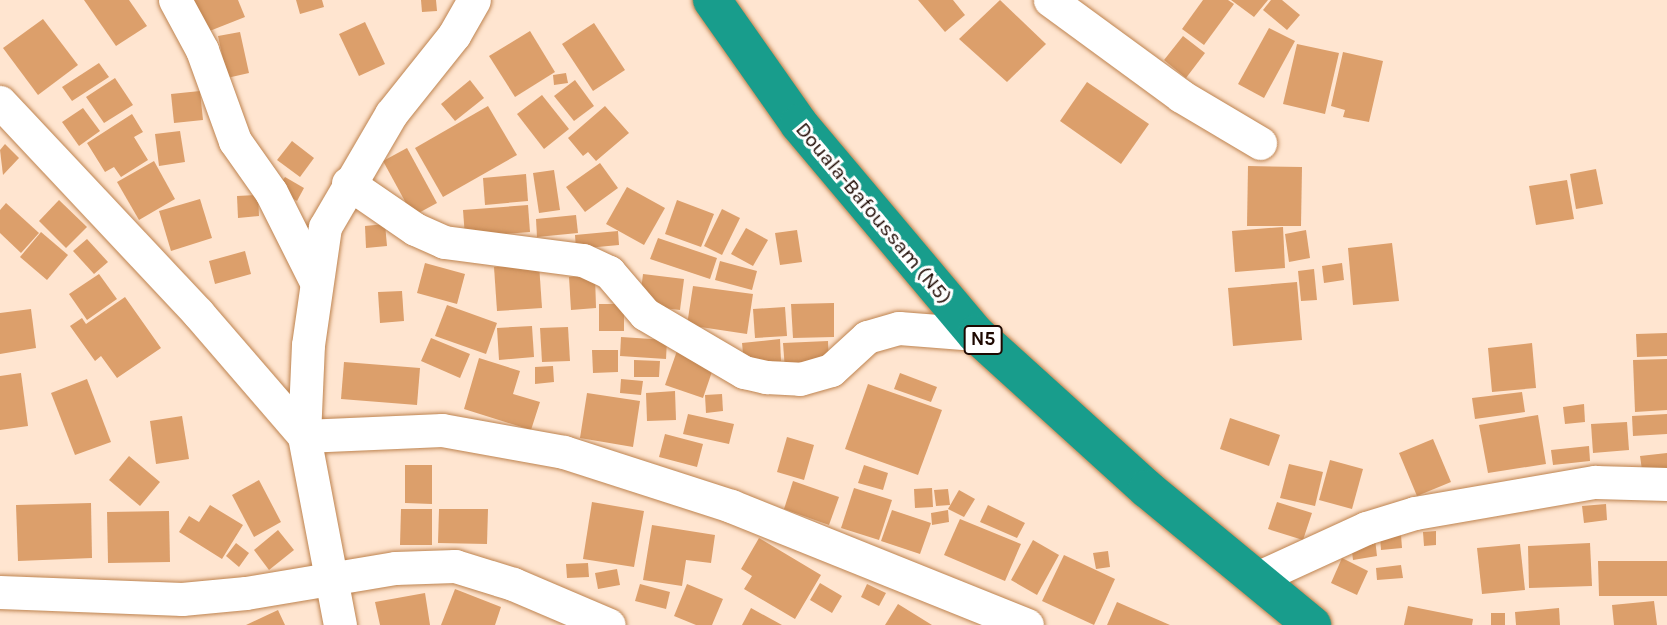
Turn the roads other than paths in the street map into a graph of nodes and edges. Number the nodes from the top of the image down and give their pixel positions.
1 (175, 0) edge
2 (474, 0) edge
3 (712, 0) edge
4 (1050, 0) edge
5 (0, 102) edge
6 (1260, 143) dead end
7 (348, 183) junction
8 (315, 280) junction
9 (976, 334) junction
10 (304, 436) junction
11 (1667, 484) edge
12 (330, 577) junction
13 (1256, 578) junction
14 (0, 592) edge
15 (340, 625) edge
16 (609, 625) edge
17 (1027, 625) edge
18 (1312, 625) edge

1 - 8 street
2 - 7 street
3 - 9 highway, Douala-Bafoussam (N5) / N5
4 - 6 street
5 - 10 street
7 - 8 street
7 - 9 street
8 - 10 street
9 - 13 highway, Douala-Bafoussam (N5) / N5
10 - 12 street
10 - 17 street
11 - 13 street
12 - 14 street
12 - 15 street
12 - 16 street
13 - 18 highway, Douala-Bafoussam (N5) / N5

